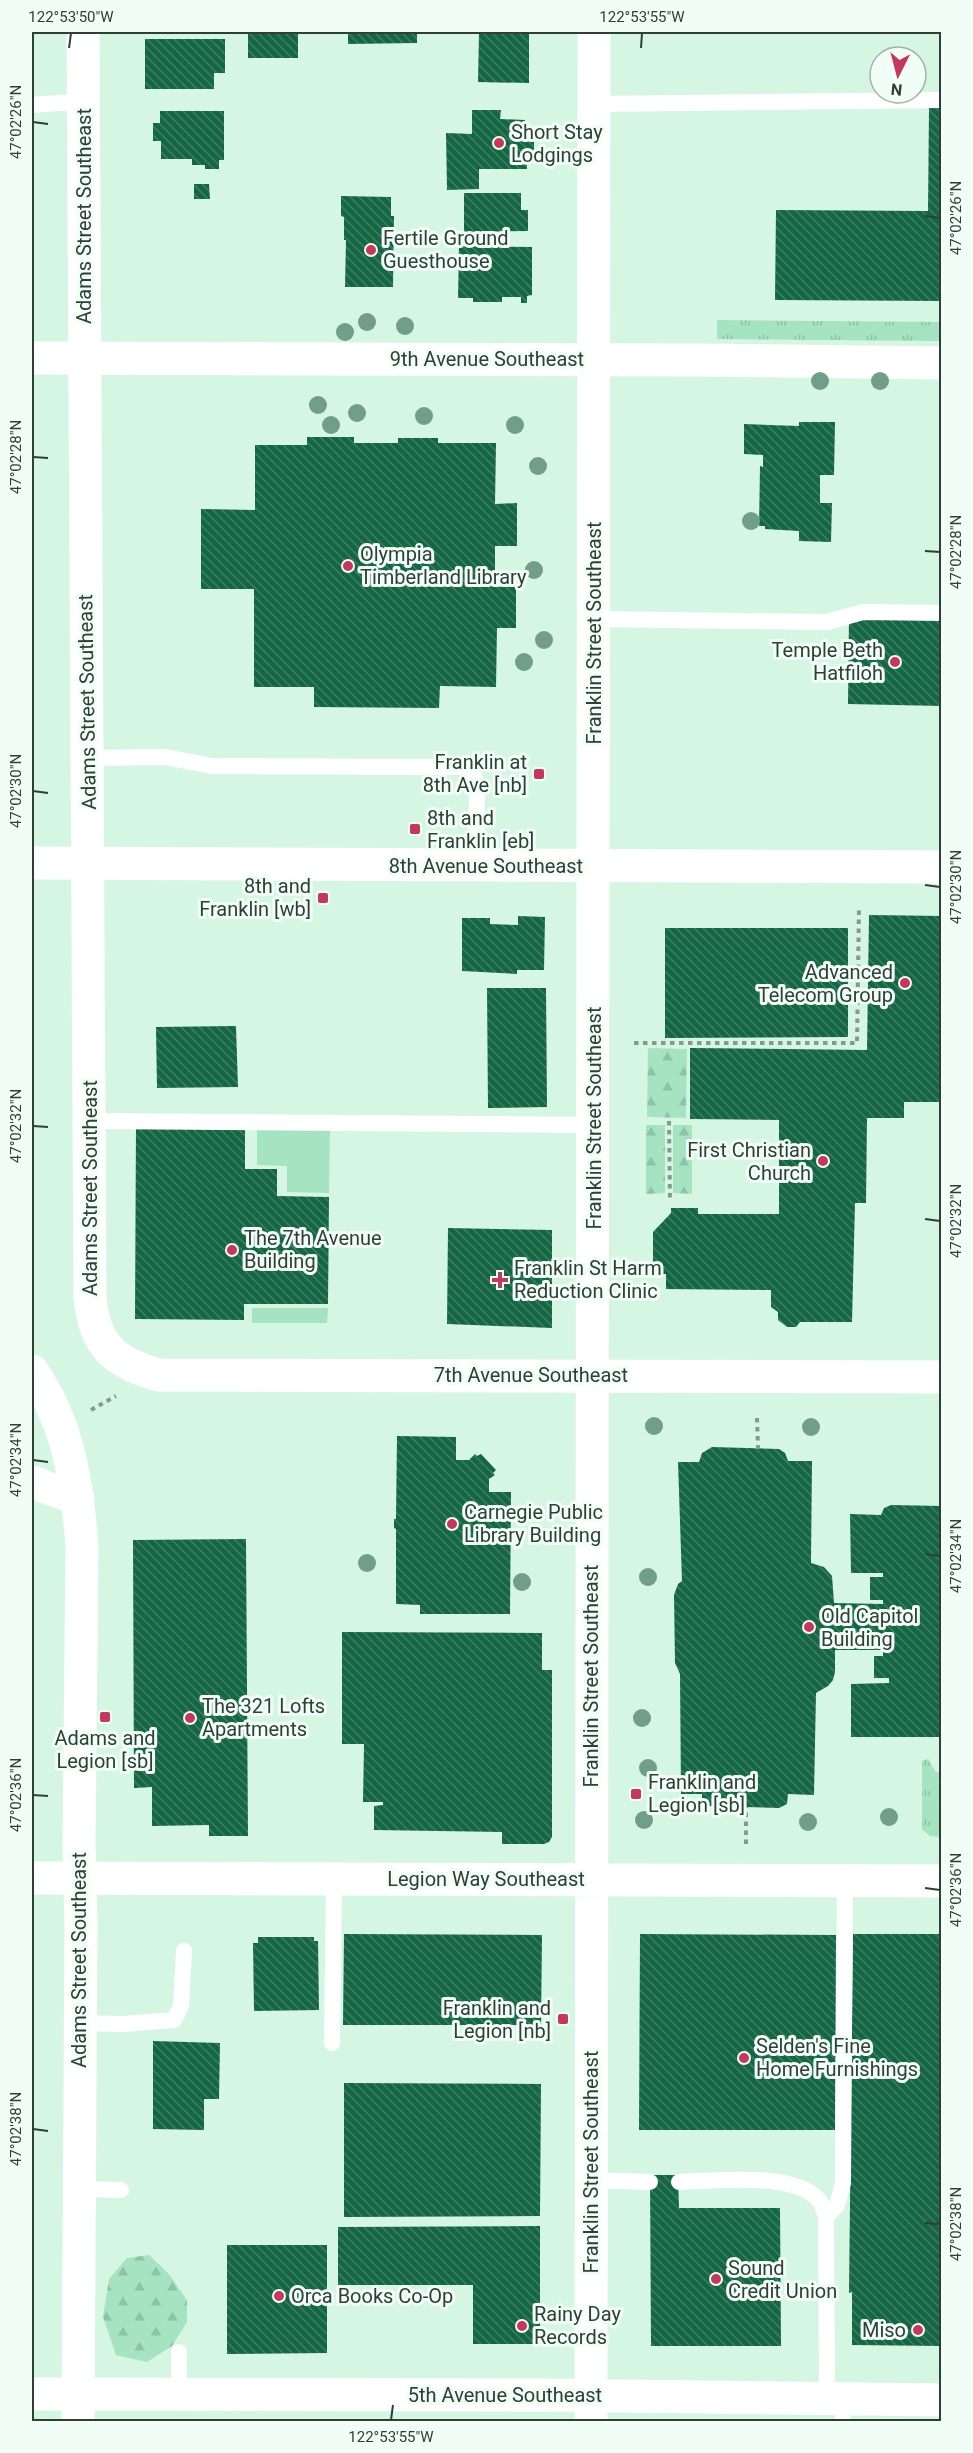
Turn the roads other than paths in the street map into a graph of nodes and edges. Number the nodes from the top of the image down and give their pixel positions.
1 (83, 32) edge
2 (594, 32) edge
3 (942, 100) edge
4 (84, 101) junction
5 (595, 104) junction
6 (32, 105) edge
7 (84, 357) junction
8 (32, 358) edge
9 (594, 359) junction
10 (942, 363) edge
11 (942, 613) edge
12 (594, 619) junction
13 (88, 758) junction
14 (32, 863) edge
15 (89, 863) junction
16 (476, 866) junction
17 (595, 866) junction
18 (942, 867) edge
19 (90, 1121) junction
20 (594, 1125) junction
21 (122, 1362) joint
22 (32, 1371) edge
23 (592, 1375) junction
24 (942, 1377) edge
25 (32, 1482) edge
26 (78, 1499) junction
27 (32, 1878) edge
28 (80, 1879) junction
29 (334, 1879) junction
30 (592, 1880) junction
31 (845, 1880) junction
32 (942, 1881) edge
33 (184, 1951) dead end
34 (80, 2023) junction
35 (332, 2043) dead end
36 (592, 2180) junction
37 (650, 2182) dead end
38 (679, 2182) dead end
39 (79, 2189) junction
40 (121, 2190) dead end
41 (826, 2217) junction
42 (179, 2352) dead end
43 (32, 2394) edge
44 (179, 2394) junction
45 (942, 2400) edge
46 (838, 2406) edge
47 (78, 2408) edge
48 (591, 2408) edge

1 - 4 street, Adams Street Southeast
2 - 5 street, Franklin Street Southeast
3 - 5 lane
4 - 6 lane
4 - 7 street, Adams Street Southeast
5 - 9 street, Franklin Street Southeast
7 - 8 street, 9th Avenue Southeast
7 - 9 street, 9th Avenue Southeast
7 - 13 street, Adams Street Southeast
9 - 10 street, 9th Avenue Southeast
9 - 12 street, Franklin Street Southeast
11 - 12 lane
12 - 17 street, Franklin Street Southeast
13 - 15 street, Adams Street Southeast
13 - 16 lane
14 - 15 street, 8th Avenue Southeast
15 - 16 street, 8th Avenue Southeast
15 - 19 street, Adams Street Southeast
16 - 17 street, 8th Avenue Southeast
17 - 18 street, 8th Avenue Southeast
17 - 20 street, Franklin Street Southeast
19 - 20 lane
19 - 21 street, Adams Street Southeast
20 - 23 street, Franklin Street Southeast
21 - 23 street, 7th Avenue Southeast
22 - 26 street, Adams Street Southeast
23 - 24 street, 7th Avenue Southeast
23 - 30 street, Franklin Street Southeast
25 - 26 street
26 - 28 street, Adams Street Southeast
27 - 28 street, Legion Way Southeast
28 - 29 street, Legion Way Southeast
28 - 34 street, Adams Street Southeast
29 - 30 street, Legion Way Southeast
29 - 35 lane
30 - 31 street, Legion Way Southeast
30 - 36 street, Franklin Street Southeast
31 - 32 street, Legion Way Southeast
31 - 41 lane
33 - 34 lane
34 - 39 street, Adams Street Southeast
36 - 37 lane
36 - 48 street, Franklin Street Southeast
38 - 41 lane
39 - 40 lane
39 - 47 street, Adams Street Southeast
41 - 46 lane
42 - 44 lane
43 - 47 street, 5th Avenue Southeast
44 - 47 street, 5th Avenue Southeast
44 - 48 street, 5th Avenue Southeast
45 - 46 street, 5th Avenue Southeast
46 - 48 street, 5th Avenue Southeast

